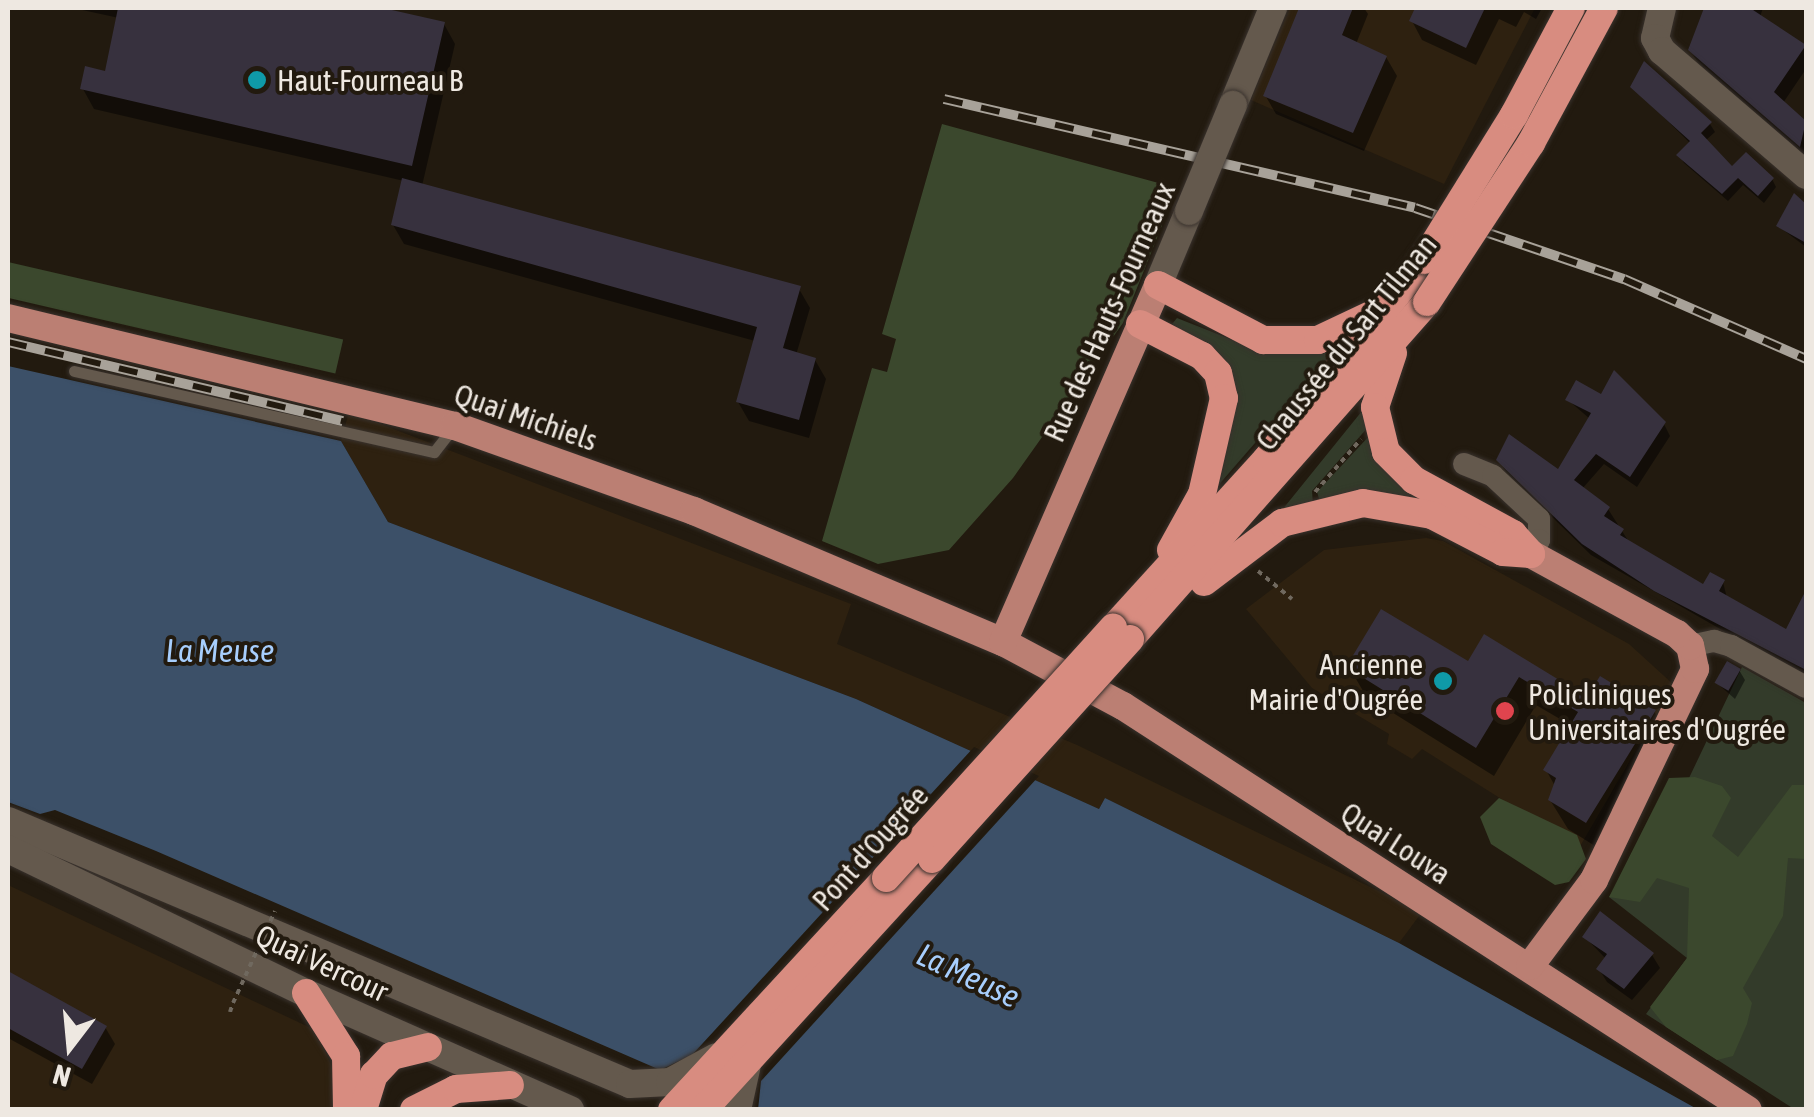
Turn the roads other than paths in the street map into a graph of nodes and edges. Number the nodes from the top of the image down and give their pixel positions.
1 (1272, 8) edge
2 (1571, 8) edge
3 (1604, 8) edge
4 (1662, 8) edge
5 (1806, 175) edge
6 (1158, 285) junction
7 (1415, 297) junction
8 (8, 318) edge
9 (1140, 324) junction
10 (1400, 338) junction
11 (74, 371) dead end
12 (455, 426) junction
13 (1464, 464) dead end
14 (1530, 554) junction
15 (1154, 600) junction
16 (1122, 633) joint
17 (1003, 642) junction
18 (1690, 646) junction
19 (1806, 687) edge
20 (8, 820) edge
21 (8, 852) edge
22 (1530, 966) junction
23 (306, 994) junction
24 (428, 1047) junction
25 (738, 1055) junction
26 (510, 1085) junction
27 (348, 1110) edge
28 (363, 1110) edge
29 (414, 1110) edge
30 (570, 1110) edge
31 (672, 1110) edge
32 (703, 1110) edge
33 (737, 1110) edge
34 (1748, 1110) edge

1 - 6 main road, Rue des Hauts-Fourneaux, bridge
2 - 7 highway, Chaussée du Sart Tilman, bridge
3 - 7 highway, Chaussée du Sart Tilman, bridge
4 - 5 main road
6 - 7 highway
6 - 9 main road, Rue des Hauts-Fourneaux
7 - 10 highway, Chaussée du Sart Tilman
7 - 15 highway, Chaussée du Sart Tilman
8 - 12 main road, Quai Michiels
9 - 15 highway
9 - 17 main road, Rue des Hauts-Fourneaux
10 - 14 highway
10 - 15 highway, Chaussée du Sart Tilman
11 - 12 lane
12 - 17 main road, Quai Michiels
13 - 14 street
14 - 15 highway
14 - 18 main road
15 - 16 highway, Chaussée du Sart Tilman
16 - 25 highway, Pont d'Ougrée, bridge
17 - 22 main road, Quai Louva
18 - 19 street
18 - 22 main road
20 - 25 main road
21 - 23 main road, Quai Vercour
22 - 34 main road, Quai Louva
23 - 24 main road, Quai Vercour
23 - 27 highway
24 - 26 main road, Quai Vercour
24 - 28 highway
25 - 31 highway, Pont d'Ougrée
25 - 32 highway, Pont d'Ougrée
25 - 33 main road
26 - 29 highway
26 - 30 main road, Quai Vercour

